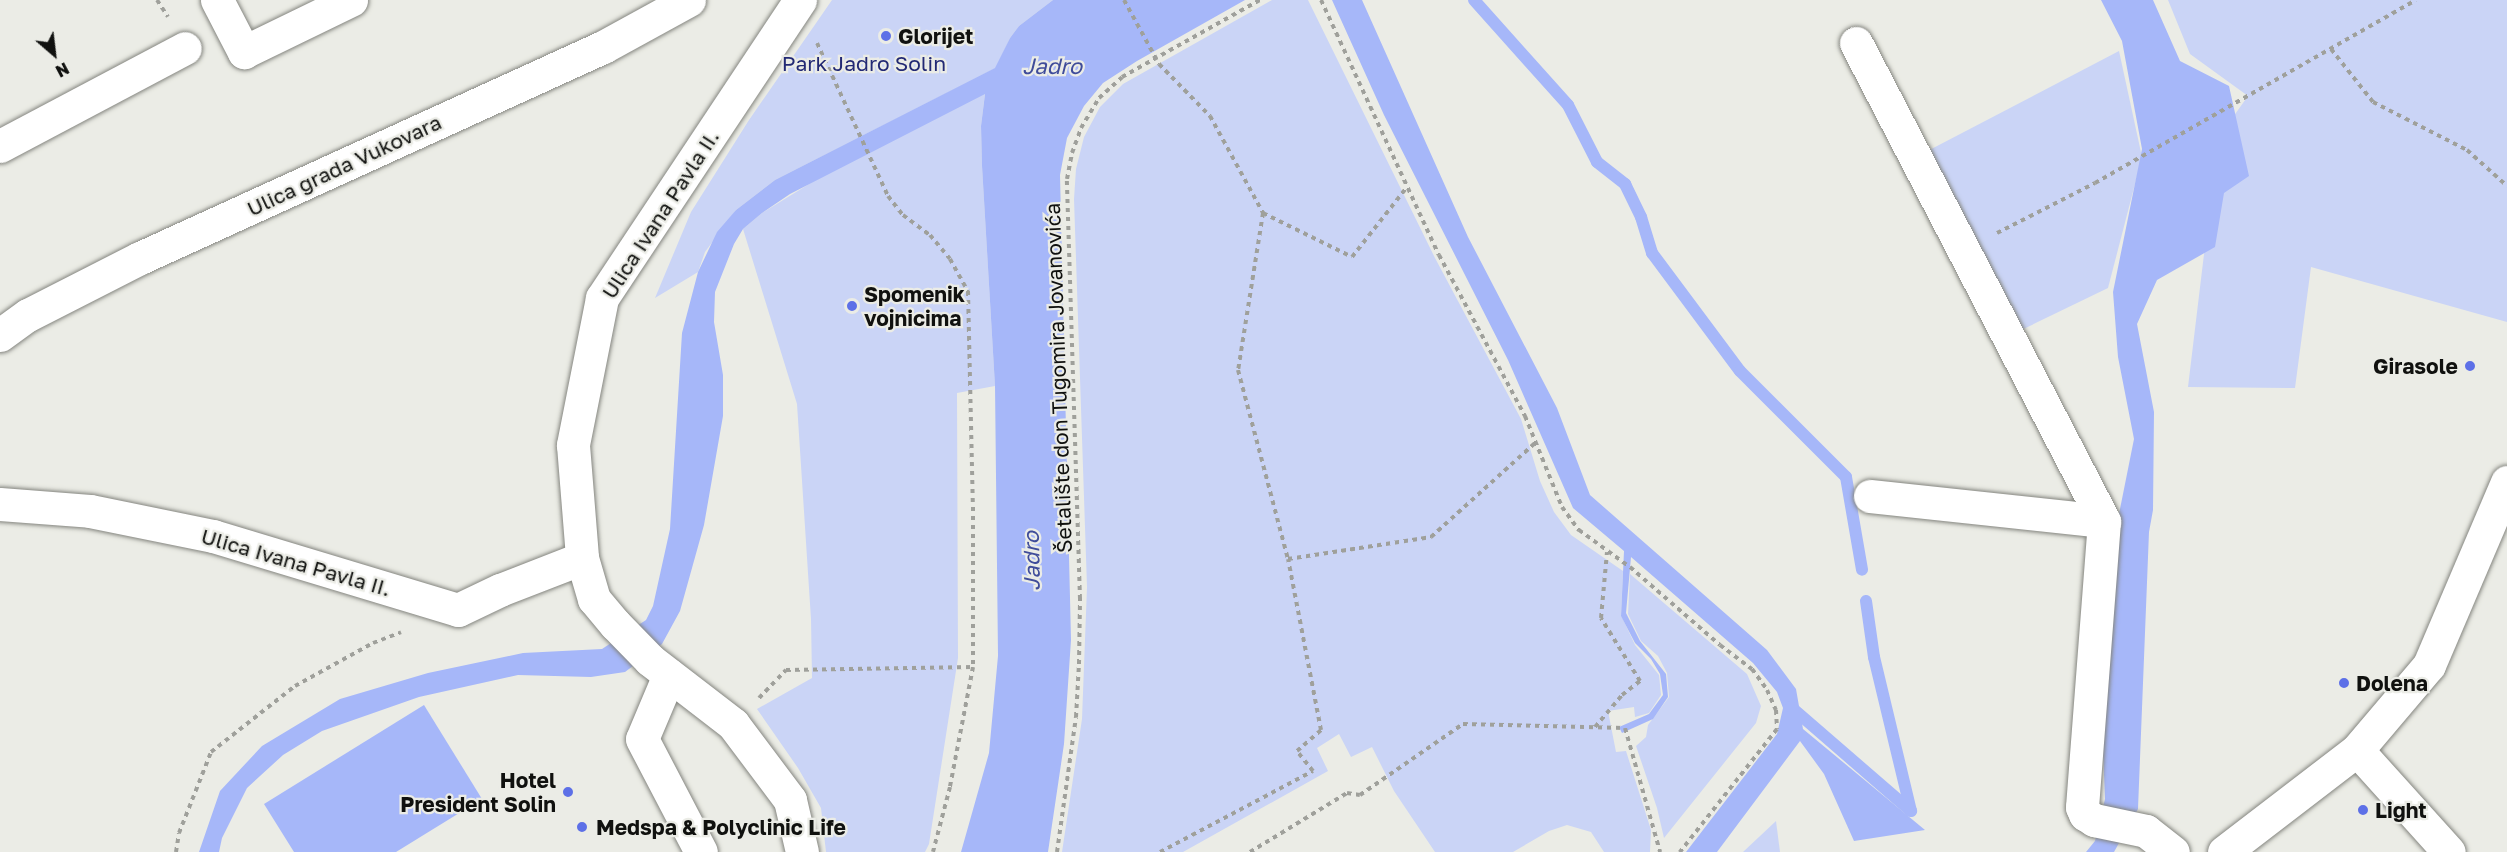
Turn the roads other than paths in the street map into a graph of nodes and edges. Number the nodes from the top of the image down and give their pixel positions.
1 (217, 0) edge
2 (351, 0) edge
3 (689, 0) edge
4 (801, 0) edge
5 (1856, 43) dead end
6 (186, 48) dead end
7 (0, 146) edge
8 (0, 335) edge
9 (2507, 483) edge
10 (1870, 496) dead end
11 (0, 504) edge
12 (2104, 521) junction
13 (582, 558) junction
14 (660, 667) junction
15 (2356, 750) junction
16 (701, 852) edge
17 (801, 852) edge
18 (2173, 852) edge
19 (2224, 852) edge
20 (2449, 852) edge

1 - 2 street
3 - 8 street, Ulica grada Vukovara
4 - 13 street, Ulica Ivana Pavla II.
5 - 12 street
6 - 7 street
9 - 15 street
10 - 12 street
11 - 13 street, Ulica Ivana Pavla II.
12 - 18 street
13 - 14 street, Ulica Ivana Pavla II.
14 - 16 street
14 - 17 street, Ulica Ivana Pavla II.
15 - 19 street
15 - 20 street

